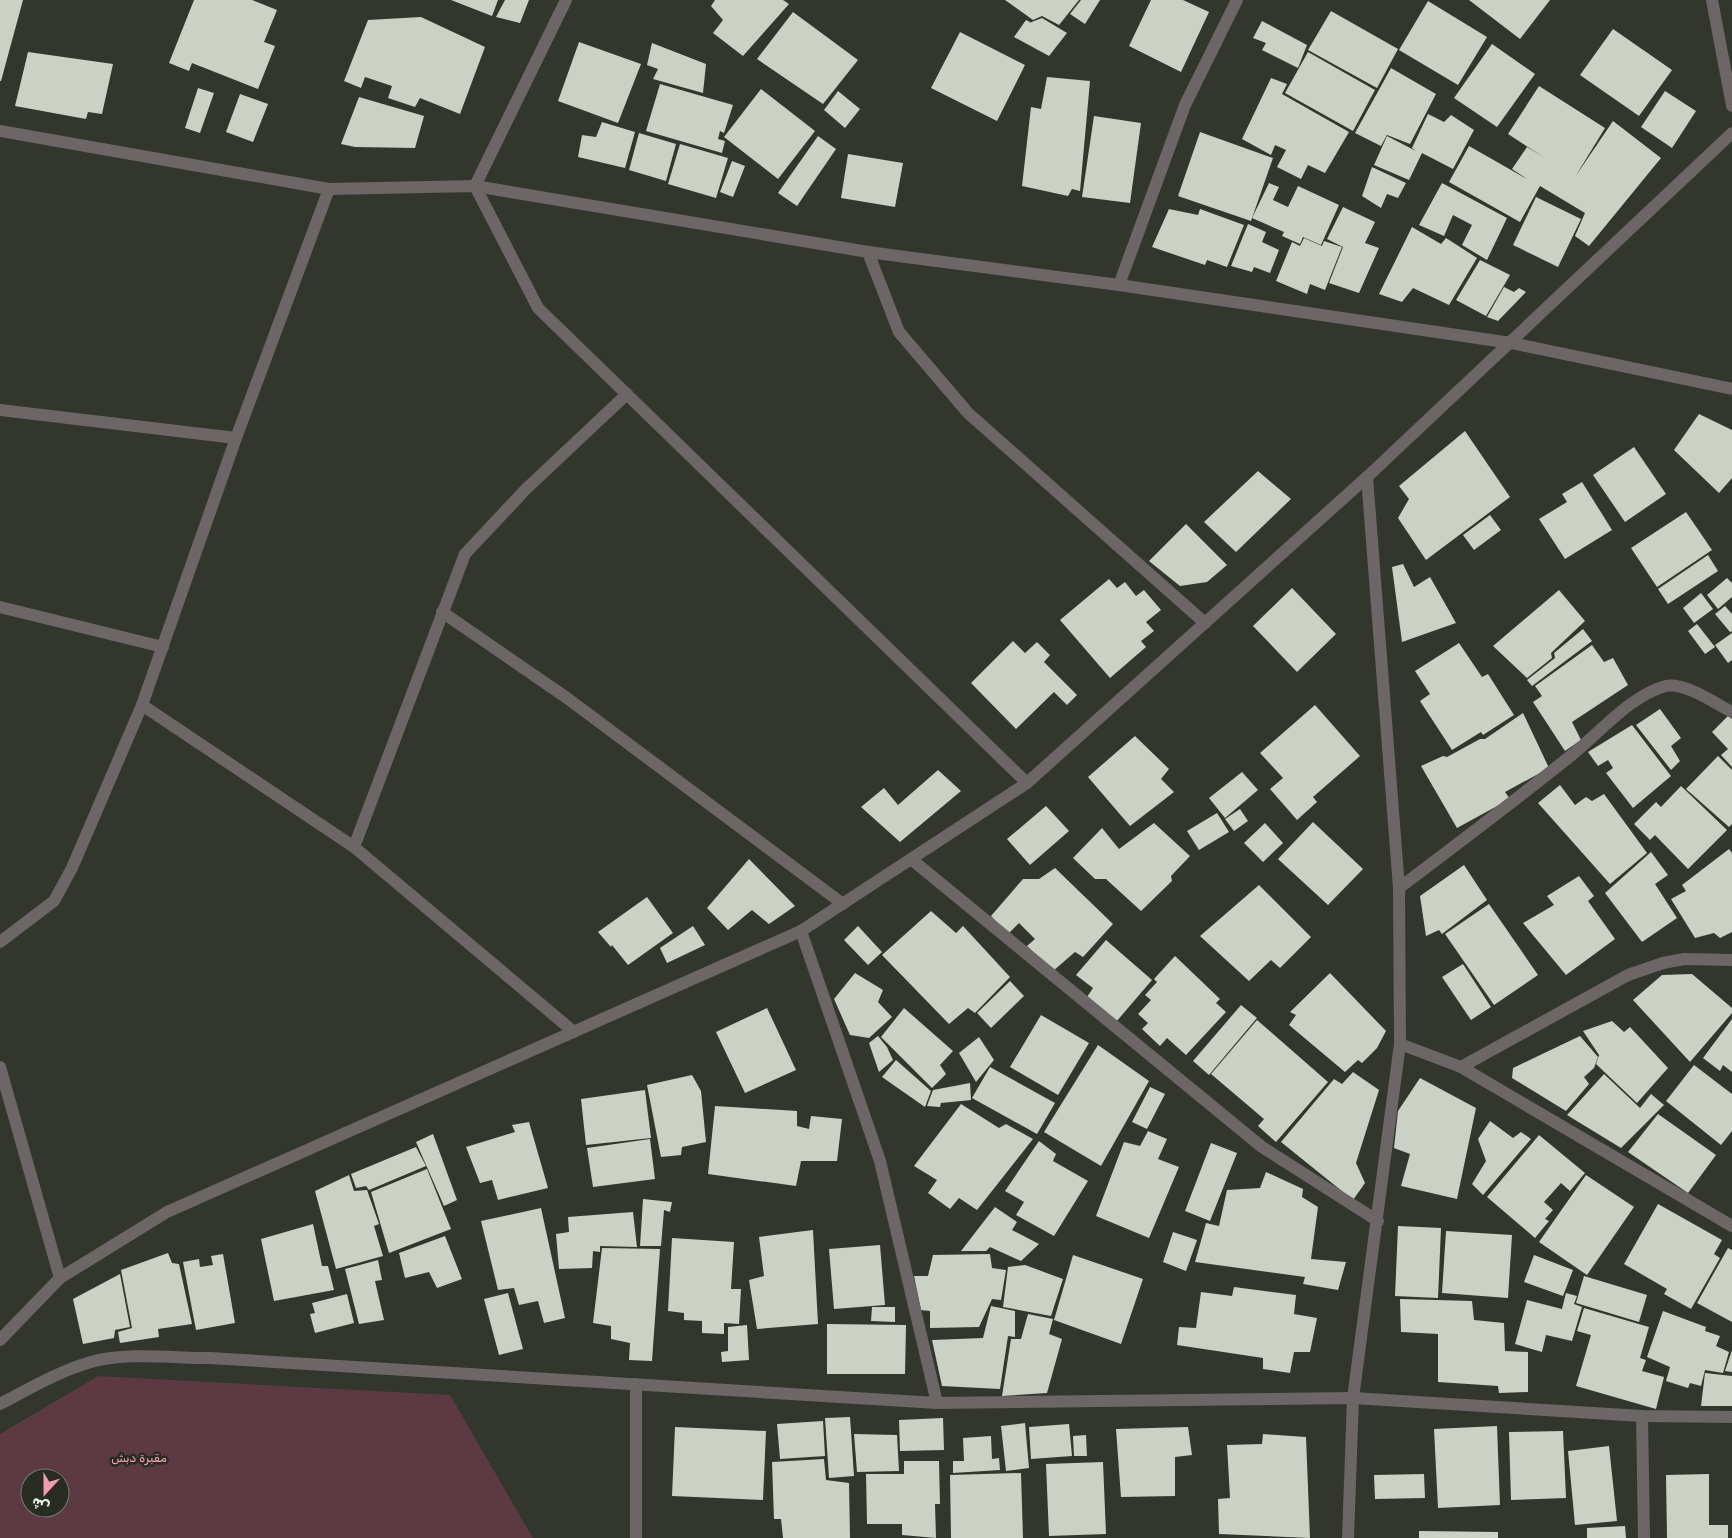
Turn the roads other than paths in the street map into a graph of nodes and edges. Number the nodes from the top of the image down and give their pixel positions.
1 (566, 0) edge
2 (1236, 0) edge
3 (1712, 0) edge
4 (1732, 106) edge
5 (0, 131) edge
6 (1732, 133) edge
7 (475, 186) junction
8 (329, 189) junction
9 (868, 252) junction
10 (1119, 285) junction
11 (1512, 343) junction
12 (1732, 389) edge
13 (627, 394) junction
14 (0, 410) edge
15 (236, 438) junction
16 (1368, 477) junction
17 (0, 607) edge
18 (442, 612) junction
19 (1205, 623) junction
20 (163, 647) junction
21 (142, 705) junction
22 (1732, 712) edge
23 (1027, 784) junction
24 (354, 847) junction
25 (911, 859) junction
26 (1399, 888) junction
27 (843, 904) junction
28 (801, 931) junction
29 (0, 942) edge
30 (1726, 960) edge
31 (1732, 971) edge
32 (574, 1032) junction
33 (1400, 1044) junction
34 (0, 1067) edge
35 (1461, 1067) junction
36 (1378, 1220) junction
37 (1732, 1226) edge
38 (60, 1278) junction
39 (0, 1340) edge
40 (636, 1384) junction
41 (1353, 1398) junction
42 (937, 1403) junction
43 (0, 1404) edge
44 (1642, 1416) junction
45 (1732, 1417) edge
46 (636, 1538) edge
47 (1348, 1538) edge
48 (1644, 1538) edge

1 - 7 street
2 - 10 street
3 - 4 street
5 - 8 street
6 - 11 street
7 - 8 street
7 - 9 street
7 - 13 street
8 - 15 street
9 - 10 street
9 - 19 street
10 - 11 street
11 - 12 street
11 - 16 street
13 - 18 street
13 - 23 street
14 - 15 street
15 - 20 street
16 - 19 street
16 - 26 street
17 - 20 street
18 - 24 street
18 - 27 street
19 - 23 street
20 - 21 street
21 - 24 street
21 - 29 street
22 - 26 street
23 - 25 street
24 - 32 street
25 - 27 street
25 - 36 street
26 - 33 street
27 - 28 street
28 - 32 street
28 - 42 street
30 - 31 street
30 - 35 street
32 - 38 street
33 - 35 street
33 - 36 street
34 - 38 street
35 - 37 street
36 - 41 street
38 - 39 street
40 - 42 street
40 - 43 street
40 - 46 street
41 - 42 street
41 - 44 street
41 - 47 street
44 - 45 street
44 - 48 street

